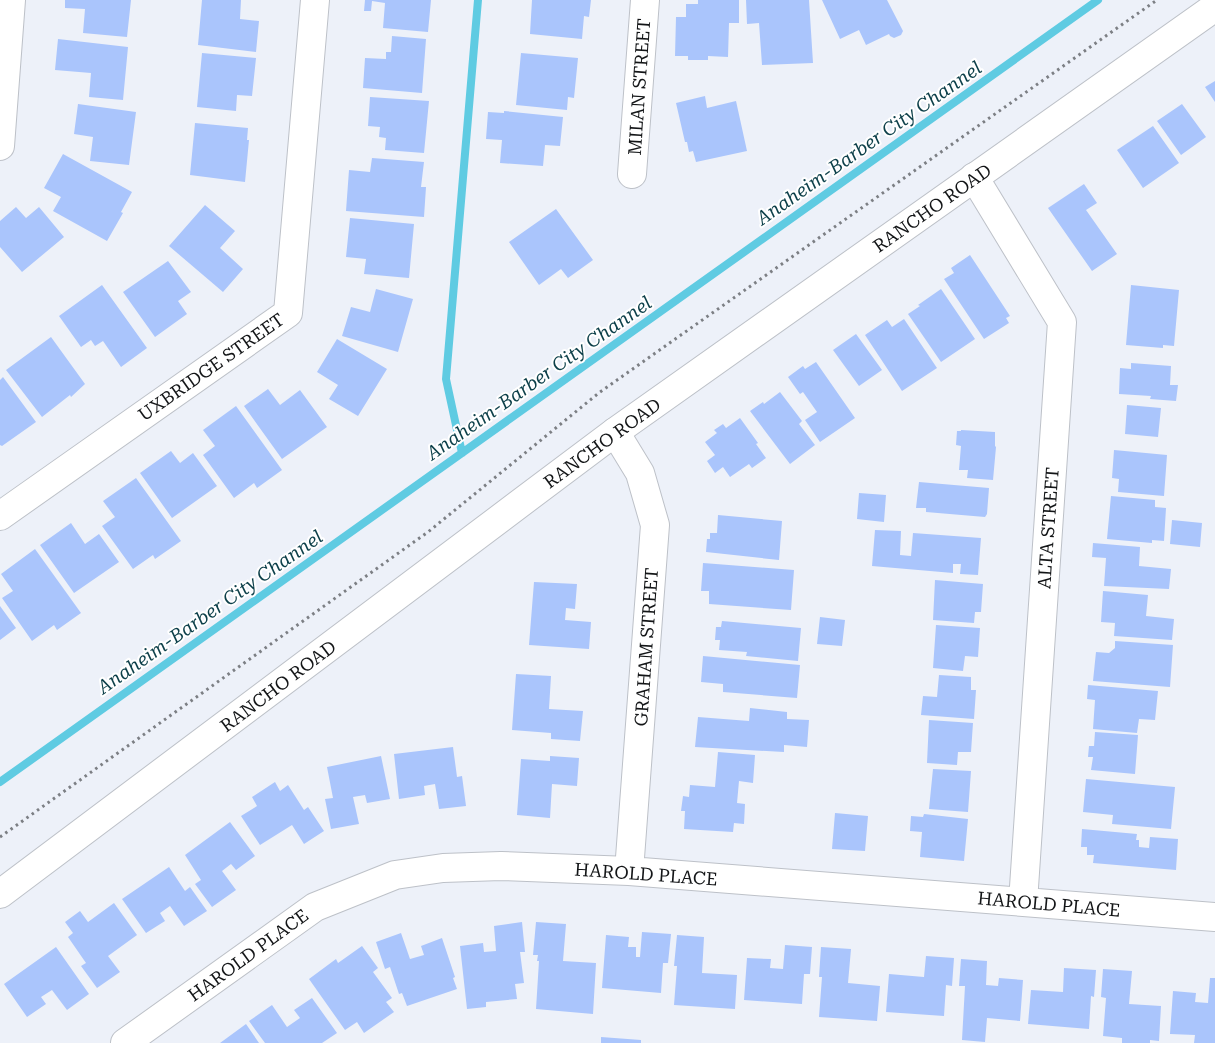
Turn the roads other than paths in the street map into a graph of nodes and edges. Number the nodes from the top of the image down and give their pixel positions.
1 (11, 0) edge
2 (315, 0) edge
3 (645, 0) edge
4 (1215, 6) edge
5 (0, 146) edge
6 (632, 174) dead end
7 (974, 177) junction
8 (615, 432) junction
9 (0, 516) edge
10 (629, 871) junction
11 (0, 894) edge
12 (1023, 902) junction
13 (1215, 917) edge
14 (126, 1043) edge

1 - 5 street
2 - 9 street, UXBRIDGE STREET
3 - 6 street, MILAN STREET
4 - 7 street, RANCHO ROAD
7 - 8 street, RANCHO ROAD
7 - 12 street, ALTA STREET
8 - 10 street, GRAHAM STREET
8 - 11 street, RANCHO ROAD
10 - 12 street, HAROLD PLACE
10 - 14 street, HAROLD PLACE
12 - 13 street, HAROLD PLACE

